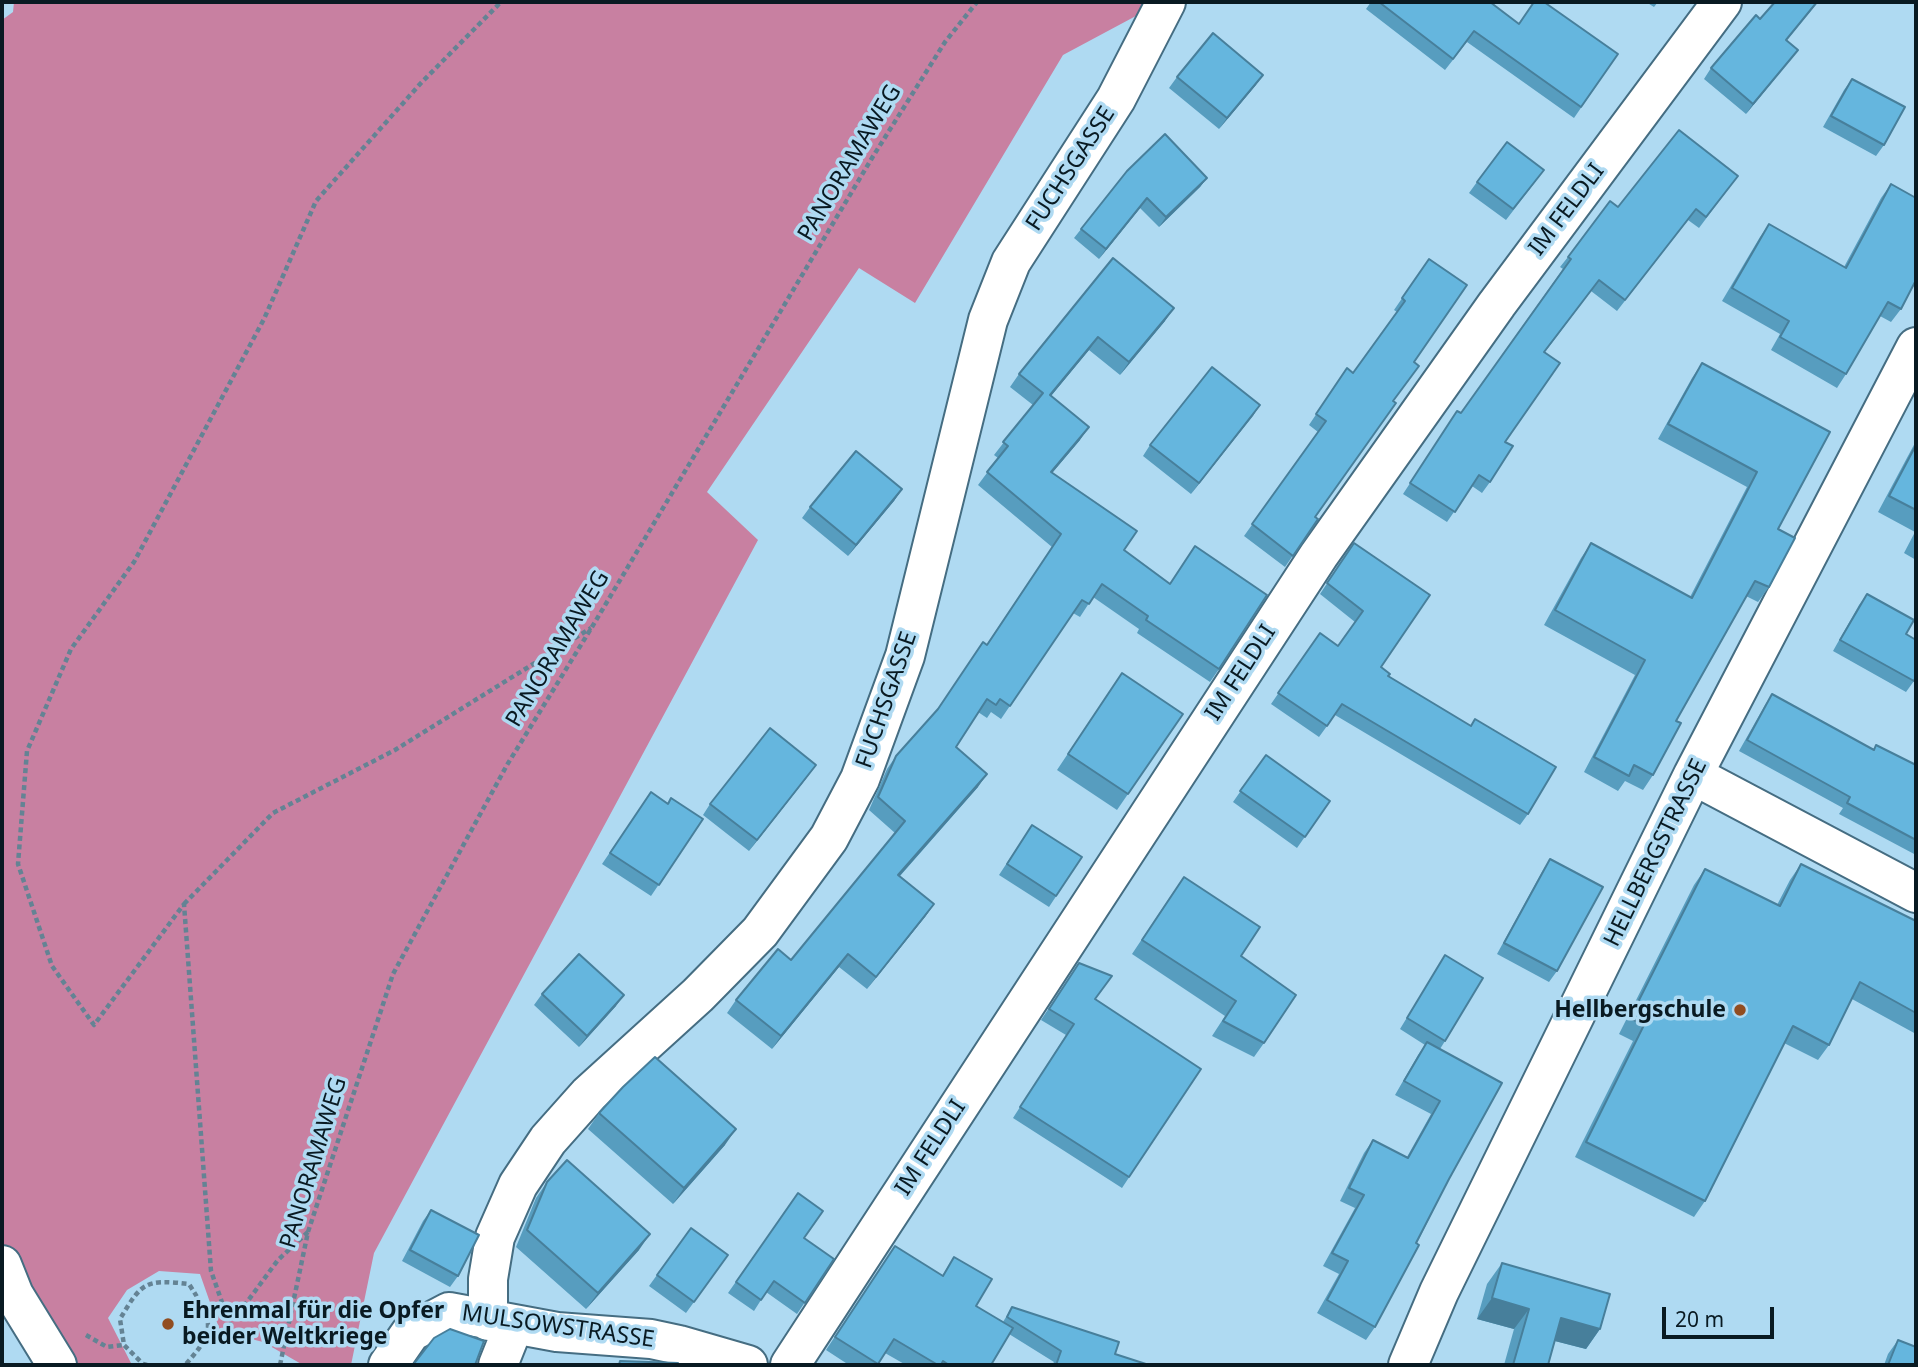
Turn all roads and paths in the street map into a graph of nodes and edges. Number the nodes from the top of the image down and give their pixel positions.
1 (501, 2) edge
2 (977, 2) edge
3 (1166, 2) edge
4 (1722, 2) edge
5 (1916, 347) edge
6 (592, 627) junction
7 (1693, 775) junction
8 (1916, 893) edge
9 (184, 904) junction
10 (308, 1232) junction
11 (2, 1265) edge
12 (501, 1323) junction
13 (57, 1365) edge
14 (147, 1365) edge
15 (186, 1365) edge
16 (280, 1365) edge
17 (388, 1365) edge
18 (498, 1365) edge
19 (748, 1365) edge
20 (790, 1365) edge
21 (1408, 1365) edge

1 - 9 path
2 - 6 path, PANORAMAWEG
3 - 12 street, FUCHSGASSE
4 - 20 street, IM FELDLI
5 - 7 street, HELLBERGSTRASSE
6 - 9 path
6 - 10 path, PANORAMAWEG
7 - 8 street
7 - 21 street, HELLBERGSTRASSE
9 - 10 path
10 - 16 path, PANORAMAWEG
11 - 13 street
12 - 17 street, MULSOWSTRASSE
12 - 18 street, FUCHSGASSE
12 - 19 street, MULSOWSTRASSE
14 - 15 path

